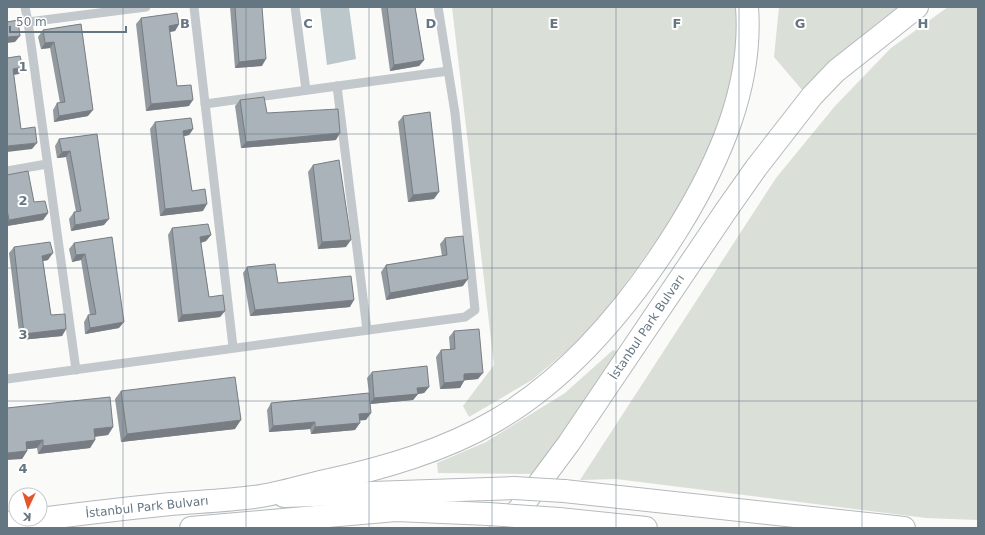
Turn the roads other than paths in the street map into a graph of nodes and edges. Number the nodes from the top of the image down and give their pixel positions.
1 (25, 7) edge
2 (146, 7) edge
3 (194, 7) edge
4 (295, 7) edge
5 (438, 7) edge
6 (747, 7) edge
7 (917, 7) edge
8 (28, 22) junction
9 (448, 71) junction
10 (337, 86) junction
11 (306, 90) junction
12 (205, 104) junction
13 (48, 164) junction
14 (7, 171) edge
15 (367, 330) junction
16 (234, 347) junction
17 (76, 370) junction
18 (7, 379) edge
19 (255, 497) junction
20 (48, 518) edge
21 (494, 521) edge
22 (191, 528) edge
23 (646, 528) edge
24 (904, 528) edge

1 - 8 lane
2 - 8 lane
3 - 12 lane
4 - 11 lane
5 - 9 lane
6 - 19 main road
7 - 21 main road, İstanbul Park Bulvarı
8 - 13 lane
9 - 10 lane
9 - 15 lane
10 - 11 lane
10 - 15 lane
11 - 12 lane
12 - 16 lane
13 - 14 lane
13 - 17 lane
15 - 16 lane
16 - 17 lane
17 - 18 lane
19 - 20 main road, İstanbul Park Bulvarı
19 - 24 main road, bridge
21 - 22 main road
21 - 23 main road, bridge

